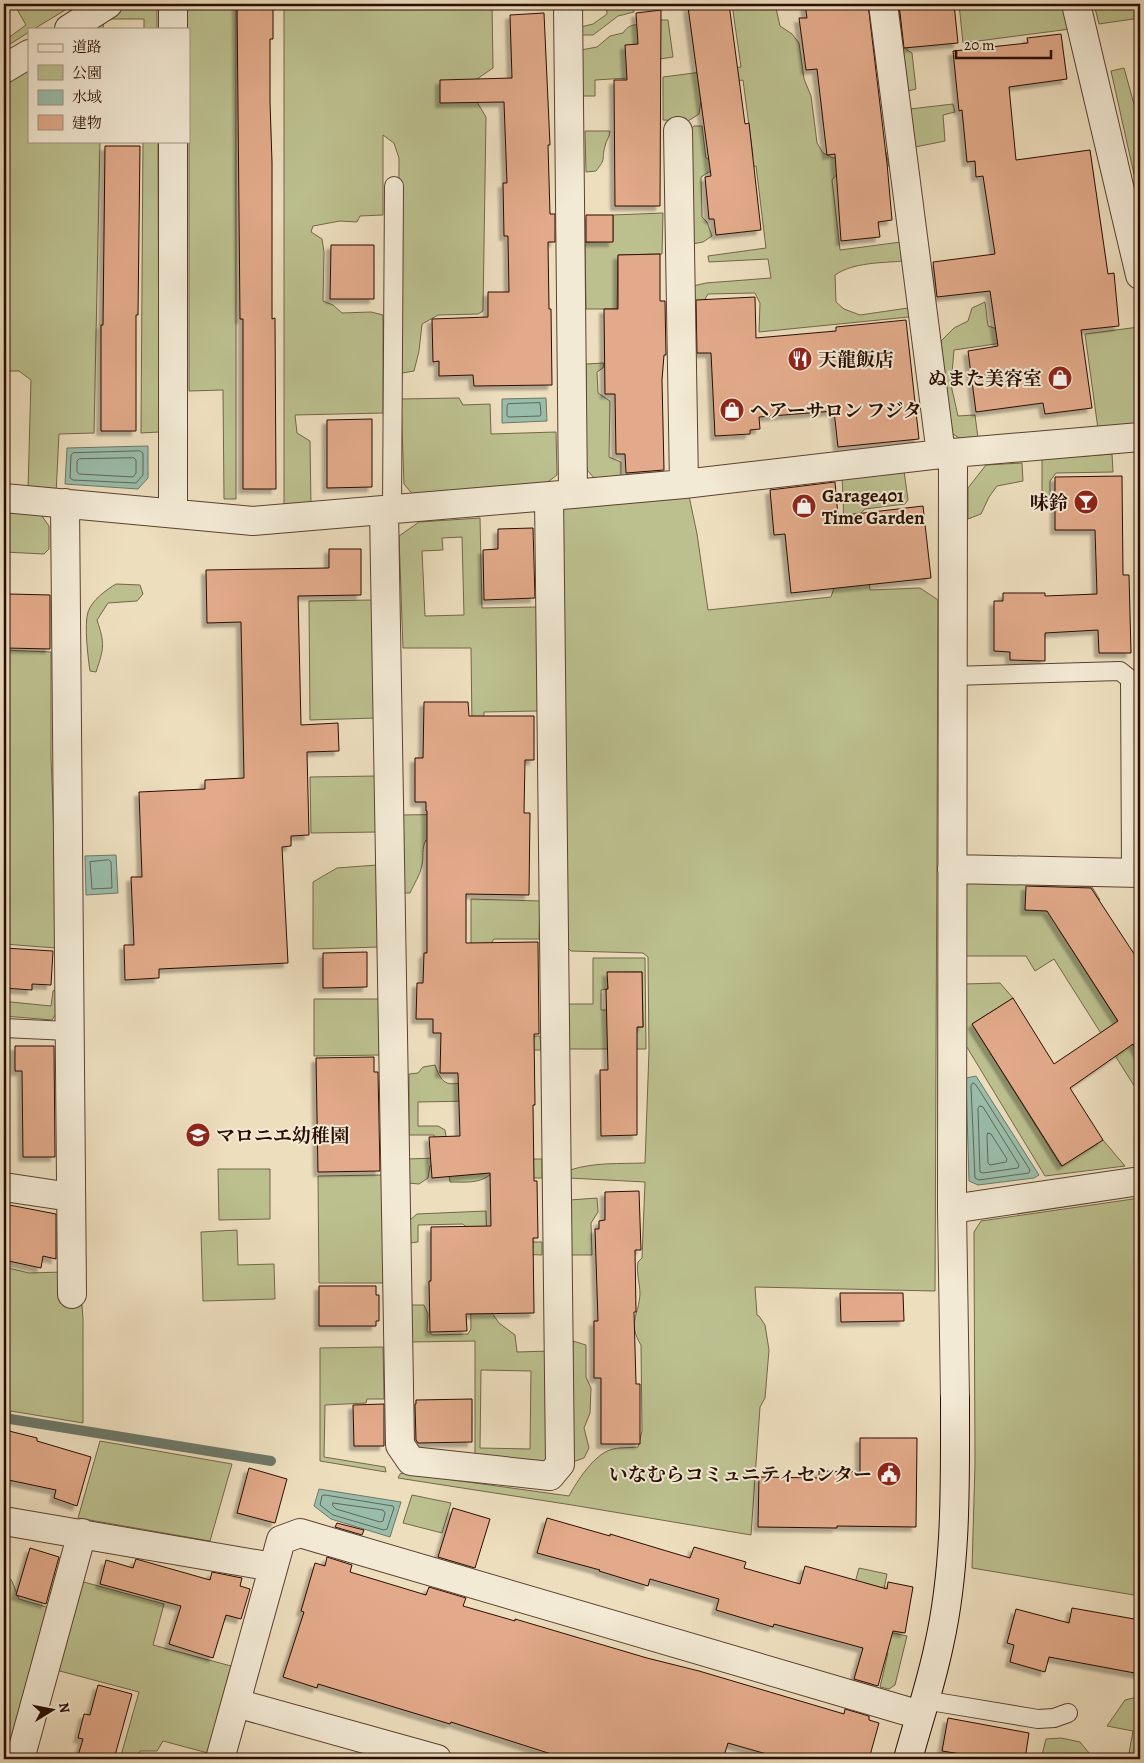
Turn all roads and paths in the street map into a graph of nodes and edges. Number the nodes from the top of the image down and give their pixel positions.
1 (108, 4) edge
2 (173, 4) edge
3 (568, 4) edge
4 (883, 4) edge
5 (1076, 4) edge
6 (70, 28) edge
7 (173, 28) edge
8 (28, 55) edge
9 (4, 69) edge
10 (678, 131) dead end
11 (173, 142) edge
12 (394, 186) dead end
13 (1140, 276) edge
14 (1140, 437) edge
15 (947, 454) junction
16 (684, 484) junction
17 (561, 495) junction
18 (4, 498) edge
19 (65, 503) junction
20 (388, 510) junction
21 (173, 514) junction
22 (952, 676) junction
23 (952, 869) junction
24 (1136, 872) edge
25 (4, 1028) edge
26 (70, 1031) junction
27 (1140, 1181) edge
28 (4, 1187) edge
29 (71, 1197) junction
30 (952, 1209) junction
31 (72, 1294) dead end
32 (4, 1521) edge
33 (82, 1534) junction
34 (274, 1567) junction
35 (236, 1702) junction
36 (922, 1708) junction
37 (1068, 1712) dead end
38 (20, 1759) edge
39 (220, 1759) edge
40 (437, 1759) edge
41 (908, 1759) edge

1 - 6 street
2 - 7 street
3 - 17 street
4 - 15 street
5 - 13 street
8 - 9 street
10 - 16 street
11 - 21 street
12 - 20 lane
14 - 15 street
15 - 16 street
15 - 22 street
16 - 17 street
17 - 20 street
17 - 20 street
18 - 19 street
19 - 21 street
19 - 26 street
20 - 21 street
22 - 23 street
22 - 24 lane
23 - 24 street
23 - 30 street
25 - 26 lane
26 - 29 street
27 - 30 street
28 - 29 street
29 - 31 street
30 - 36 street
32 - 33 street
33 - 34 street
33 - 38 street
34 - 35 street
34 - 36 street
35 - 39 street
35 - 40 street
36 - 37 lane
36 - 41 street

